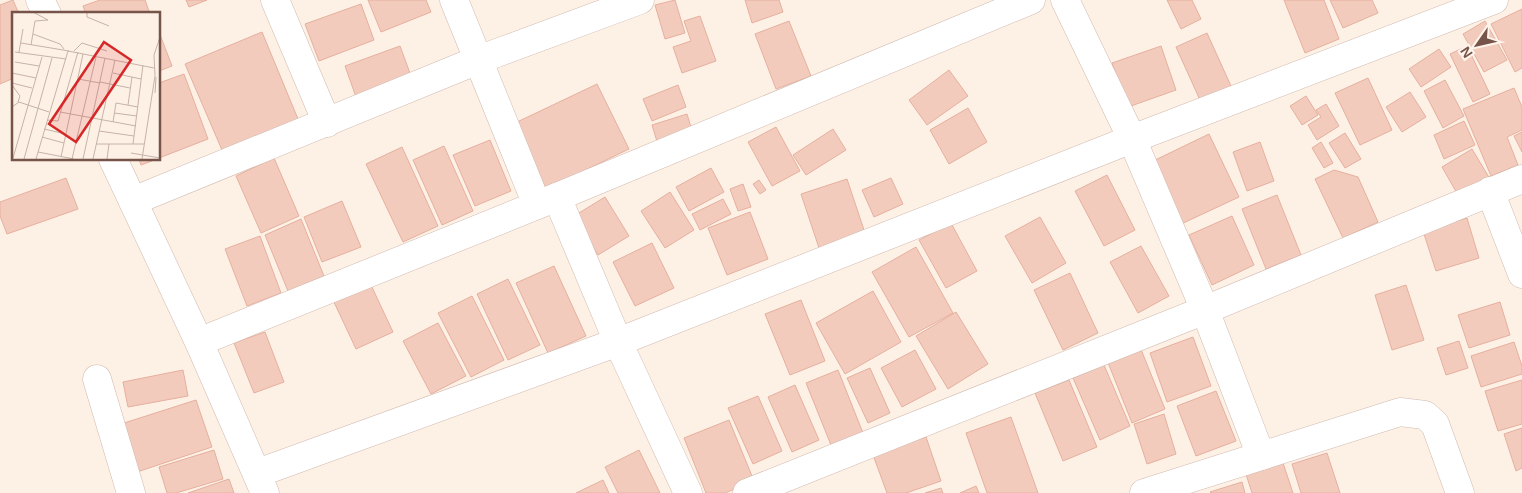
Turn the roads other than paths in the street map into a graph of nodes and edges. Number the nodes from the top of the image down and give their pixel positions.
1 (40, 0) edge
2 (275, 0) edge
3 (454, 0) edge
4 (640, 0) edge
5 (1031, 0) edge
6 (1065, 0) edge
7 (1494, 0) edge
8 (45, 12) edge
9 (478, 60) junction
10 (327, 123) junction
11 (1132, 139) junction
12 (114, 160) edge
13 (1522, 178) edge
14 (1490, 192) junction
15 (133, 201) junction
16 (547, 201) junction
17 (1522, 274) edge
18 (1205, 310) junction
19 (199, 342) junction
20 (618, 342) junction
21 (97, 379) dead end
22 (1261, 456) junction
23 (262, 483) edge
24 (131, 493) edge
25 (688, 493) edge
26 (747, 493) edge
27 (1144, 493) edge
28 (1460, 493) edge

1 - 8 street
2 - 10 street
3 - 9 street
4 - 9 street
5 - 16 street
6 - 11 street
7 - 11 street
9 - 10 street
9 - 16 street
10 - 15 street
11 - 18 street
11 - 20 street
12 - 15 street
13 - 14 street
14 - 17 street
14 - 18 street
15 - 19 street
16 - 19 street
16 - 20 street
18 - 22 street
18 - 26 street
19 - 23 street
20 - 23 street
20 - 25 street
21 - 24 street
22 - 27 street
22 - 28 street

